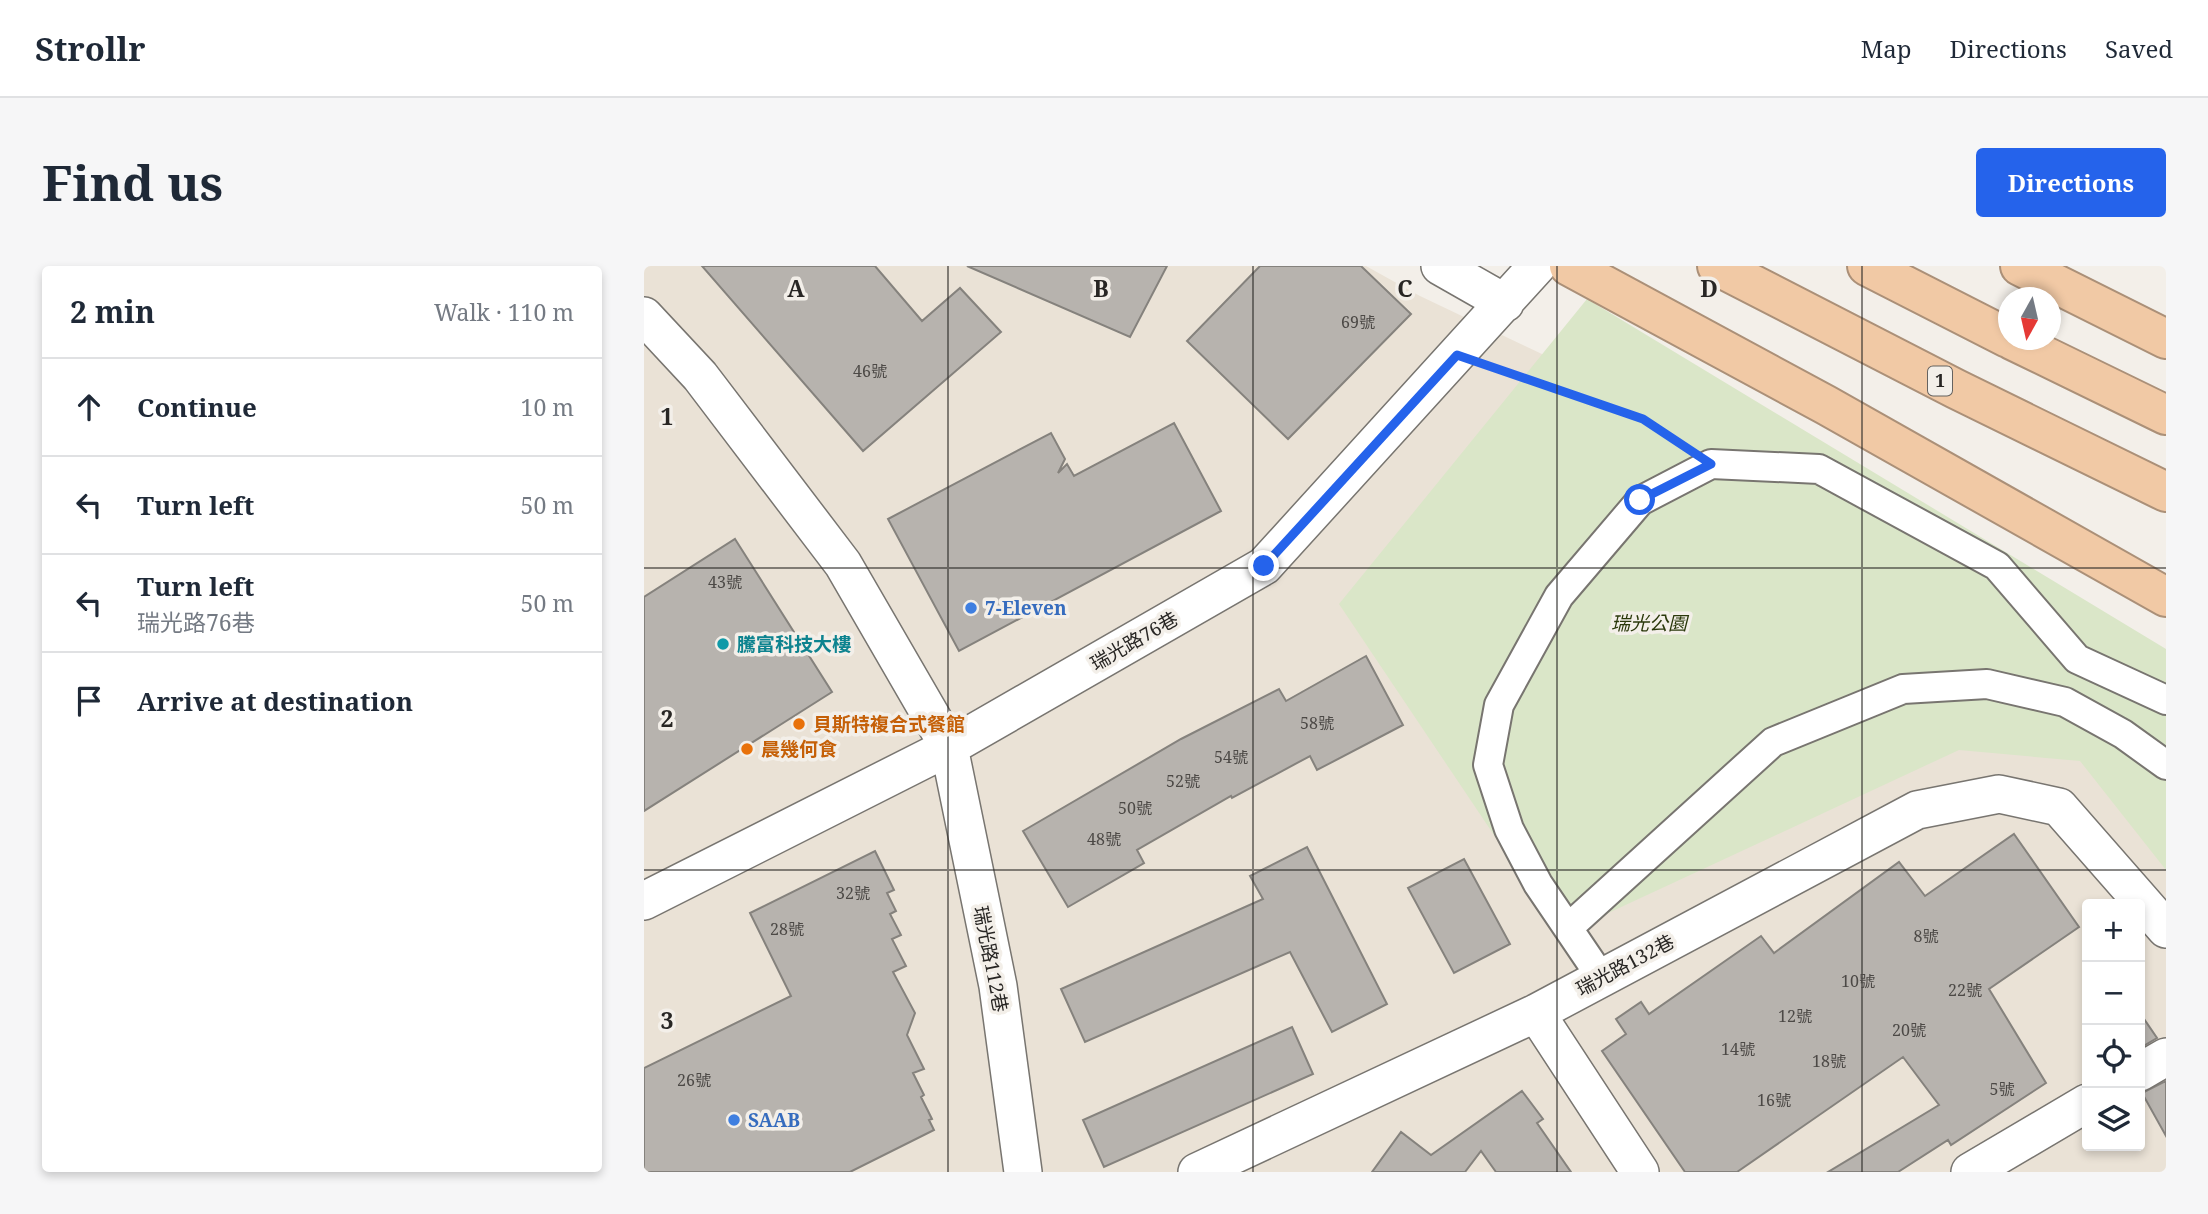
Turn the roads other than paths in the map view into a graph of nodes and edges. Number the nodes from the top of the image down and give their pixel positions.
1 (1440, 266) edge
2 (1537, 266) edge
3 (1569, 266) edge
4 (1717, 266) edge
5 (1867, 266) edge
6 (2020, 266) edge
7 (1505, 303) junction
8 (644, 316) edge
9 (1998, 333) edge
10 (2166, 339) edge
11 (2033, 350) edge
12 (2166, 415) edge
13 (2166, 492) edge
14 (2166, 597) edge
15 (2166, 700) edge
16 (949, 747) junction
17 (2166, 765) edge
18 (644, 901) edge
19 (1568, 928) junction
20 (2166, 929) edge
21 (1601, 977) junction
22 (1536, 1013) junction
23 (2166, 1057) edge
24 (2145, 1069) edge
25 (2082, 1106) edge
26 (1023, 1172) edge
27 (1197, 1172) edge
28 (1640, 1172) edge
29 (1970, 1172) edge

1 - 7 street
2 - 7 street, 瑞光路76巷
3 - 14 highway
4 - 13 highway, 1
5 - 9 highway
6 - 10 highway
7 - 16 street, 瑞光路76巷
8 - 16 street, 瑞光路112巷
11 - 12 highway
15 - 19 street
16 - 18 street, 瑞光路76巷
16 - 26 street, 瑞光路112巷
17 - 19 street
19 - 21 street
20 - 21 street, 瑞光路132巷
21 - 22 street, 瑞光路132巷
22 - 27 street, 瑞光路132巷
22 - 28 street
23 - 24 street
25 - 29 street

